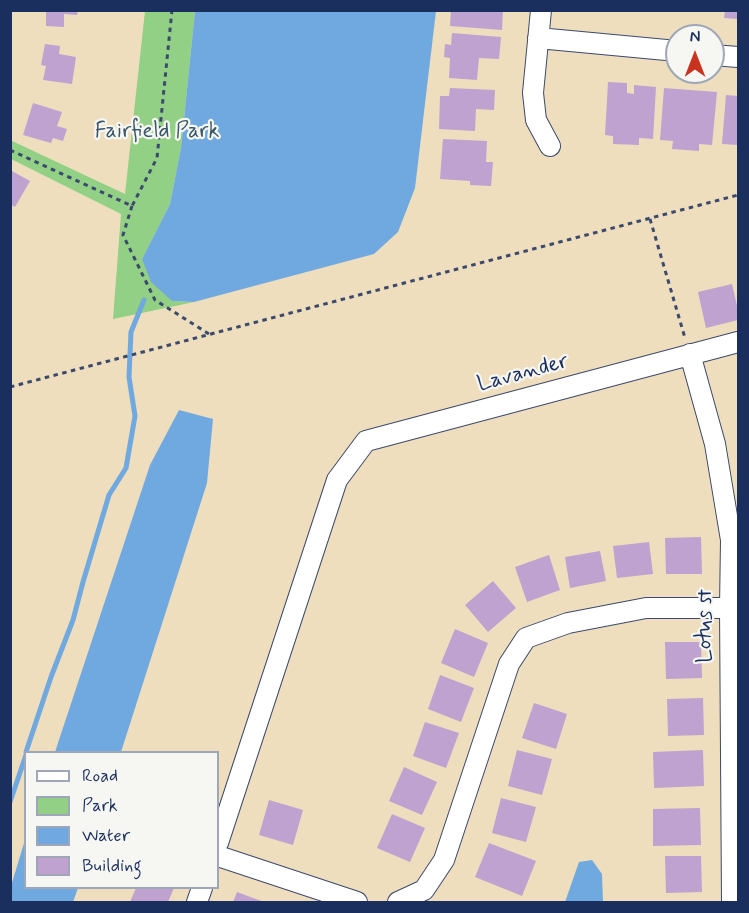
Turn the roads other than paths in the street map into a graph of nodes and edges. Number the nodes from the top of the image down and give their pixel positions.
1 (541, 10) edge
2 (538, 38) junction
3 (665, 50) edge
4 (550, 146) dead end
5 (738, 342) edge
6 (690, 354) junction
7 (730, 608) junction
8 (219, 840) edge
9 (219, 856) edge
10 (735, 877) edge
11 (399, 902) edge
12 (357, 903) edge
13 (732, 903) edge

1 - 2 street
2 - 3 street
2 - 4 street
5 - 6 street, Lavander
6 - 7 street, Lotus st
6 - 8 street, Lavander
7 - 10 street, Lotus st
7 - 11 street
9 - 12 street
10 - 13 street, Lotus st

